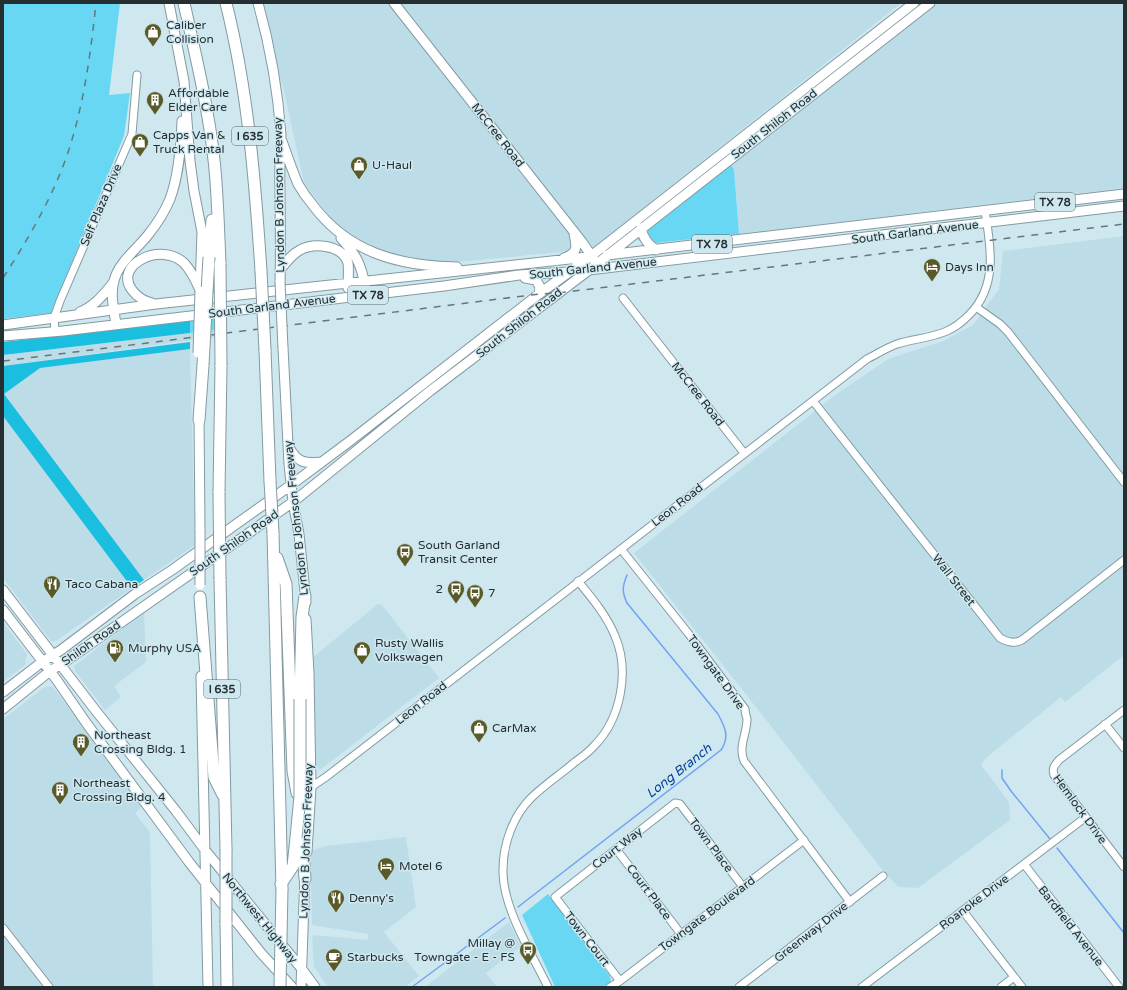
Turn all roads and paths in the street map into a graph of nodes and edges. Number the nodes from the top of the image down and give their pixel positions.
1 (169, 3) edge
2 (184, 3) edge
3 (226, 3) edge
4 (258, 3) edge
5 (394, 3) edge
6 (930, 3) edge
7 (916, 5) edge
8 (137, 75) dead end
9 (184, 80) junction
10 (784, 111) junction
11 (281, 136) junction
12 (215, 171) junction
13 (1124, 194) edge
14 (1124, 206) edge
15 (985, 211) junction
16 (328, 223) junction
17 (987, 223) junction
18 (641, 228) junction
19 (573, 230) junction
20 (656, 250) junction
21 (607, 256) junction
22 (560, 260) junction
23 (596, 263) junction
24 (492, 267) junction
25 (280, 270) junction
26 (589, 270) junction
27 (568, 272) junction
28 (519, 275) junction
29 (347, 279) junction
30 (364, 281) junction
31 (113, 283) junction
32 (200, 291) junction
33 (539, 294) junction
34 (366, 295) junction
35 (348, 297) junction
36 (623, 298) dead end
37 (156, 304) junction
38 (976, 307) junction
39 (114, 309) junction
40 (73, 315) junction
41 (54, 318) junction
42 (116, 324) junction
43 (3, 325) edge
44 (59, 331) junction
45 (3, 336) edge
46 (428, 380) junction
47 (813, 401) junction
48 (414, 405) junction
49 (199, 420) junction
50 (350, 441) junction
51 (288, 444) junction
52 (357, 449) junction
53 (744, 453) junction
54 (322, 462) junction
55 (1124, 482) edge
56 (291, 485) junction
57 (293, 502) junction
58 (273, 548) junction
59 (620, 549) junction
60 (1124, 560) edge
61 (172, 570) junction
62 (180, 580) junction
63 (578, 581) junction
64 (3, 590) edge
65 (305, 596) junction
66 (200, 597) junction
67 (3, 610) edge
68 (53, 655) junction
69 (42, 662) junction
70 (60, 665) junction
71 (50, 671) junction
72 (3, 692) edge
73 (3, 709) edge
74 (1124, 710) edge
75 (1106, 724) junction
76 (1124, 748) edge
77 (310, 787) junction
78 (225, 799) junction
79 (680, 804) joint
80 (1086, 817) junction
81 (804, 840) junction
82 (616, 849) junction
83 (205, 850) junction
84 (189, 862) junction
85 (1024, 864) junction
86 (1124, 867) edge
87 (883, 876) dead end
88 (305, 879) junction
89 (205, 881) junction
90 (282, 887) junction
91 (743, 887) junction
92 (555, 897) joint
93 (206, 901) junction
94 (850, 902) junction
95 (963, 911) junction
96 (3, 928) edge
97 (681, 934) junction
98 (301, 968) junction
99 (1014, 976) junction
100 (620, 981) junction
101 (49, 987) edge
102 (208, 987) edge
103 (227, 987) edge
104 (280, 987) edge
105 (292, 987) edge
106 (301, 987) edge
107 (315, 987) edge
108 (548, 987) edge
109 (610, 987) edge
110 (739, 987) edge
111 (862, 987) edge
112 (1001, 987) edge
113 (1022, 987) edge
114 (1119, 987) edge

1 - 9 main road
2 - 12 highway, I 635
3 - 58 highway, Lyndon B Johnson Freeway / I 635, bridge
4 - 11 main road, Lyndon B Johnson Freeway
5 - 19 main road, McCree Road
6 - 7 main road, South Shiloh Road
7 - 10 main road, South Shiloh Road
8 - 41 street, Self Plaza Drive
9 - 31 main road
9 - 32 main road
10 - 18 main road, South Shiloh Road
10 - 23 main road, South Shiloh Road
11 - 16 main road
11 - 25 main road, Lyndon B Johnson Freeway
12 - 49 highway, bridge
12 - 78 highway, I 635, bridge
13 - 15 main road, South Garland Avenue / TX 78
14 - 17 main road, South Garland Avenue / TX 78
15 - 17 street, Leon Road
15 - 20 main road, South Garland Avenue / TX 78
16 - 24 main road
16 - 30 main road
17 - 23 main road, South Garland Avenue / TX 78
17 - 38 street, Leon Road
18 - 20 main road
18 - 21 main road, South Shiloh Road
19 - 22 main road
19 - 23 main road, McCree Road
20 - 21 main road, South Garland Avenue / TX 78
21 - 23 main road, South Shiloh Road
22 - 23 main road, South Garland Avenue / TX 78
22 - 24 main road, South Garland Avenue / TX 78
23 - 26 main road, South Garland Avenue / TX 78
23 - 27 main road, South Shiloh Road
24 - 30 main road, South Garland Avenue / TX 78
25 - 29 main road
25 - 51 main road, Lyndon B Johnson Freeway, bridge
26 - 27 main road, South Garland Avenue / TX 78
26 - 48 main road, South Shiloh Road
27 - 28 main road, South Garland Avenue / TX 78
27 - 33 main road, South Shiloh Road
28 - 33 main road
28 - 34 main road, South Garland Avenue / TX 78
29 - 30 main road, South Garland Avenue / TX 78
29 - 35 main road
29 - 37 main road, South Garland Avenue / TX 78
30 - 34 main road
31 - 39 main road
31 - 40 main road
32 - 37 main road
32 - 49 main road, bridge
33 - 46 main road, South Shiloh Road
34 - 35 main road, South Garland Avenue / TX 78
35 - 42 main road, South Garland Avenue / TX 78
36 - 53 street, McCree Road
37 - 39 main road, South Garland Avenue / TX 78
38 - 47 street, Leon Road
38 - 55 street
39 - 40 main road, South Garland Avenue / TX 78
39 - 42 main road
40 - 41 main road, TX 78
41 - 43 main road, TX 78
41 - 44 street, Self Plaza Drive
42 - 44 main road, South Garland Avenue / TX 78
44 - 45 main road, TX 78
46 - 48 main road
46 - 50 main road, South Shiloh Road
47 - 53 street, Leon Road
47 - 60 street, Wall Street
48 - 52 main road, South Shiloh Road
49 - 66 main road, bridge
50 - 52 main road
50 - 54 main road, South Shiloh Road
51 - 54 main road
51 - 56 main road, Lyndon B Johnson Freeway
52 - 57 main road, South Shiloh Road
53 - 59 street, Leon Road
54 - 56 main road, South Shiloh Road
56 - 57 main road, Lyndon B Johnson Freeway
56 - 61 main road, South Shiloh Road
57 - 62 main road, South Shiloh Road
57 - 65 main road, Lyndon B Johnson Freeway
58 - 88 highway
58 - 90 highway, Lyndon B Johnson Freeway / I 635
59 - 63 street, Leon Road
59 - 81 street, Towngate Drive
61 - 62 main road
61 - 68 main road, Shiloh Road
62 - 70 main road, Shiloh Road
63 - 77 street, Leon Road
63 - 108 street
64 - 68 main road, Northwest Highway
65 - 77 main road, Lyndon B Johnson Freeway
65 - 90 highway, bridge
66 - 78 highway
66 - 83 main road
67 - 69 main road
68 - 69 main road, Shiloh Road
68 - 70 main road, Northwest Highway
69 - 71 main road
69 - 72 main road, Shiloh Road
70 - 71 main road, Shiloh Road
70 - 83 main road, Northwest Highway
71 - 73 main road, Shiloh Road
71 - 84 main road
74 - 75 street
75 - 76 street
75 - 80 street, Hemlock Drive
77 - 88 main road, Lyndon B Johnson Freeway
78 - 103 highway, I 635, bridge
79 - 82 street, Court Way
79 - 91 street, Town Place
80 - 85 street, Roanoke Drive
80 - 86 street, Hemlock Drive
81 - 91 street, Towngate Boulevard
81 - 94 street, Towngate Drive
82 - 92 street, Court Way
82 - 97 street, Court Place
83 - 89 main road
83 - 98 main road, Northwest Highway
84 - 89 main road, Northwest Highway
84 - 93 main road
85 - 95 street, Roanoke Drive
85 - 114 street, Bardfield Avenue
87 - 94 street, Greenway Drive
88 - 98 main road, Lyndon B Johnson Freeway
89 - 93 main road
89 - 105 main road, Northwest Highway
90 - 104 highway, Lyndon B Johnson Freeway / I 635, bridge
91 - 97 street, Towngate Boulevard
92 - 100 street, Town Court
93 - 102 main road
94 - 110 street, Greenway Drive
95 - 99 street
95 - 111 street, Roanoke Drive
96 - 101 street
97 - 100 street, Towngate Boulevard
98 - 106 main road, Lyndon B Johnson Freeway
98 - 107 main road, Northwest Highway
99 - 112 street
99 - 113 street
100 - 109 street, Towngate Boulevard

